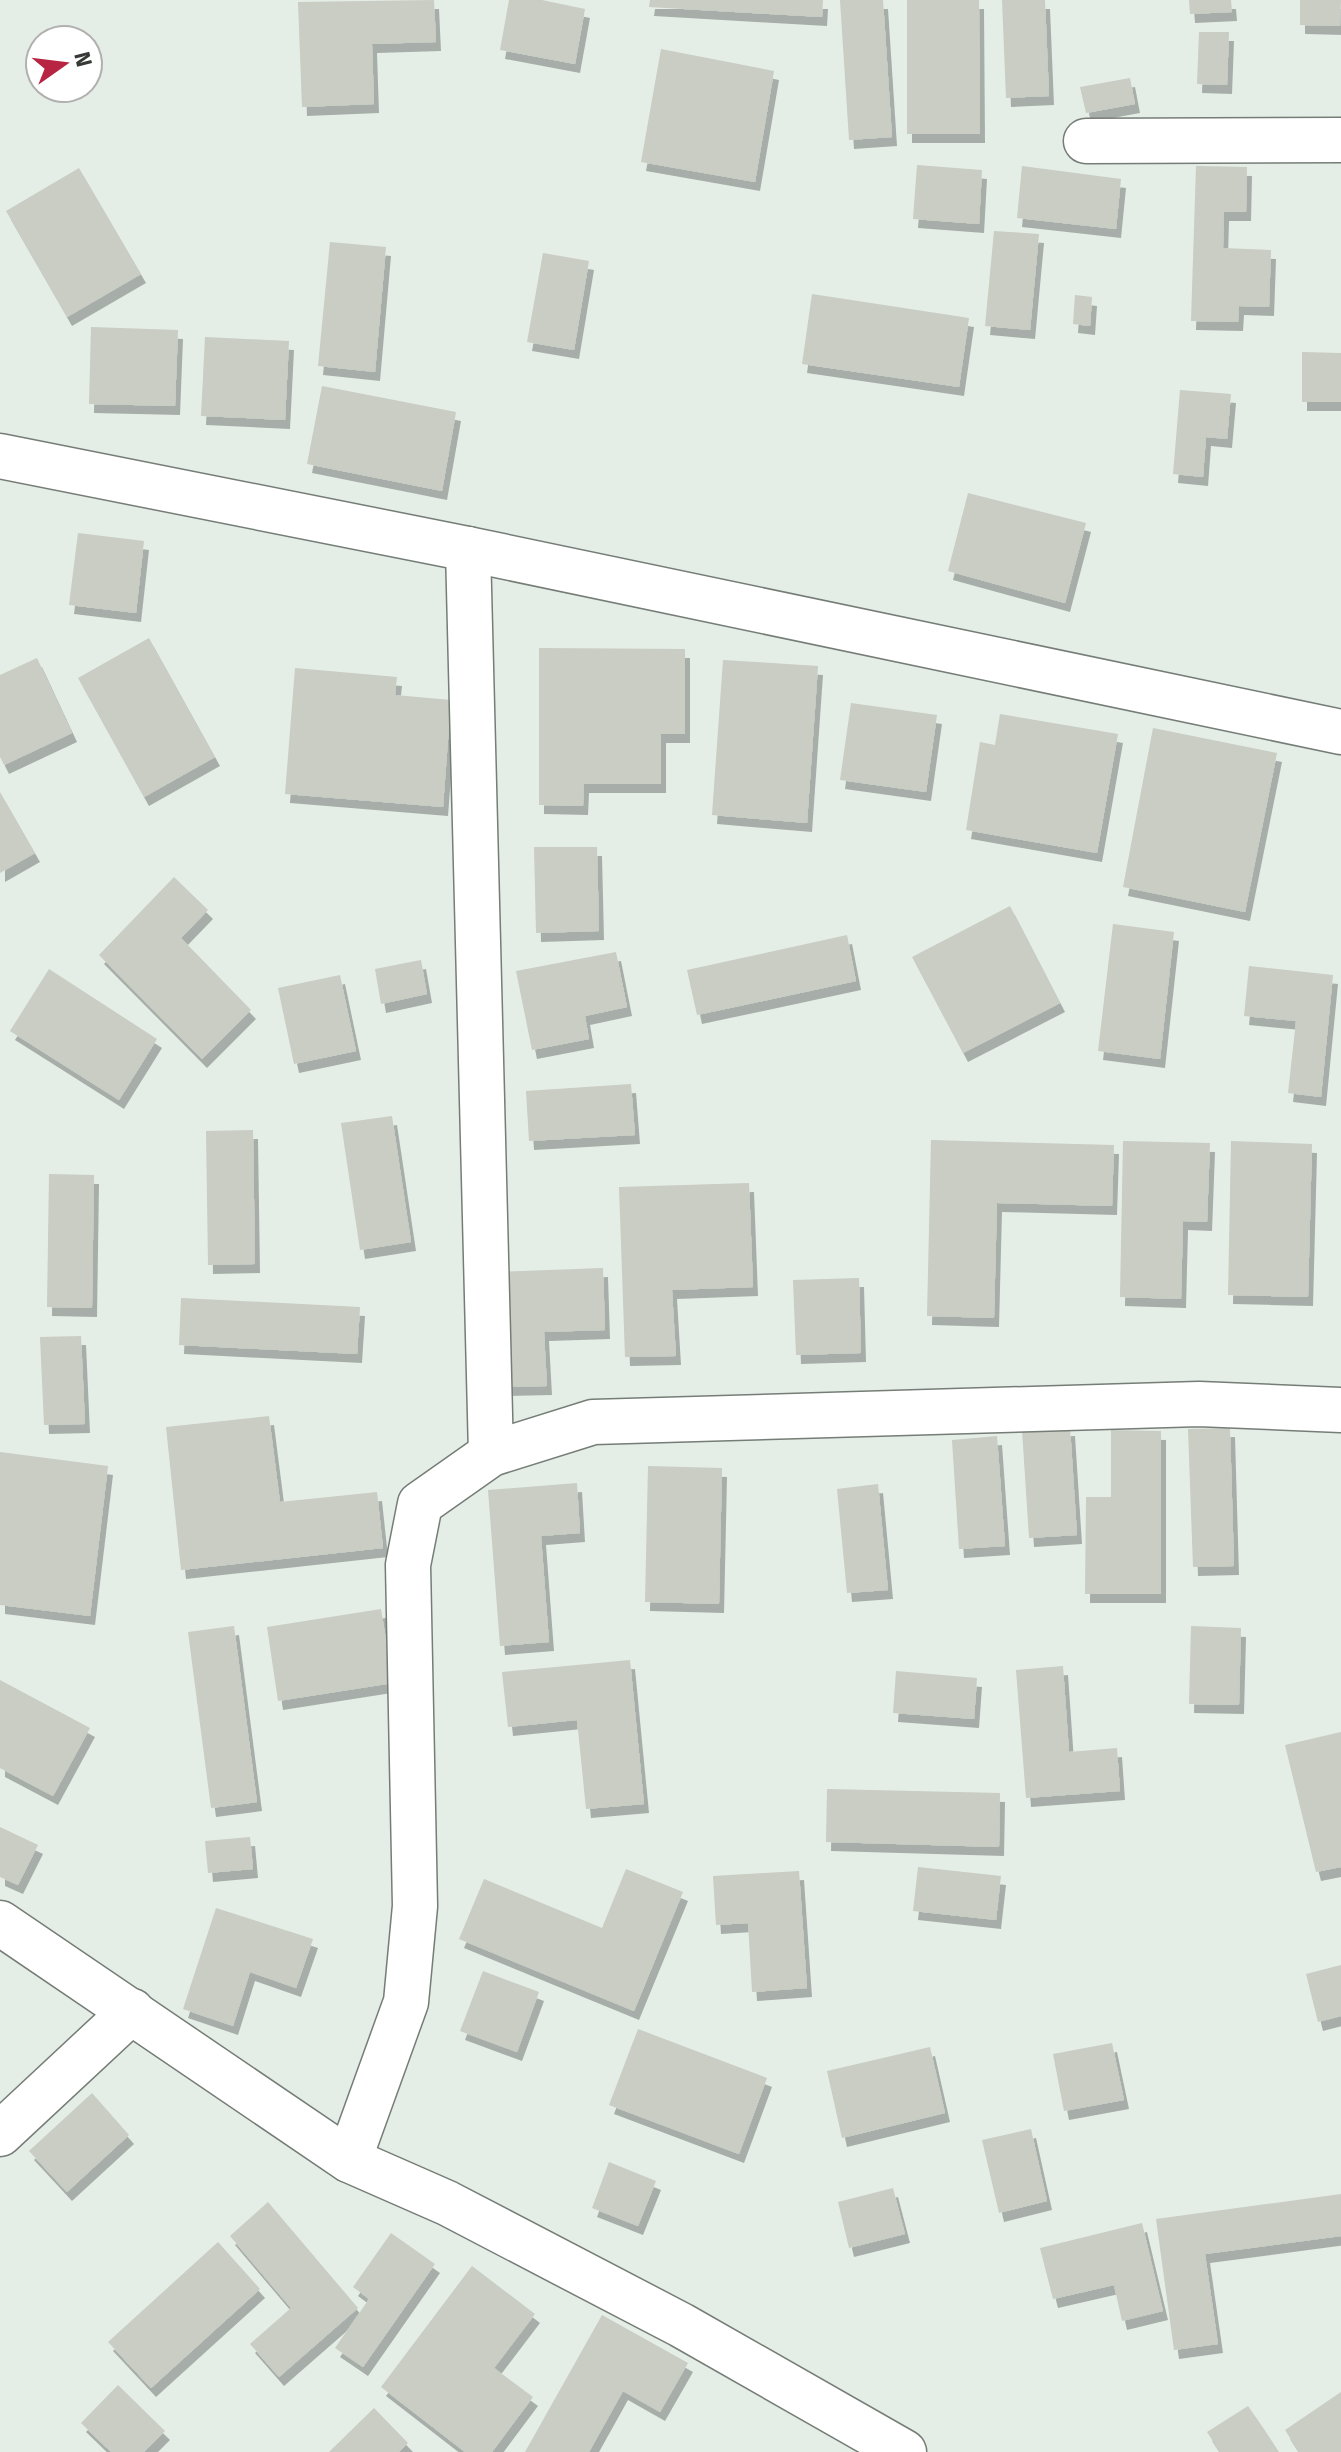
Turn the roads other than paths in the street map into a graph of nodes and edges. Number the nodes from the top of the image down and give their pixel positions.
1 (1341, 140) edge
2 (1086, 141) dead end
3 (0, 456) edge
4 (468, 549) junction
5 (1341, 732) edge
6 (1341, 1410) edge
7 (491, 1454) junction
8 (0, 1923) edge
9 (132, 2011) junction
10 (0, 2134) edge
11 (349, 2160) junction
12 (904, 2452) edge

1 - 2 street
3 - 4 street
4 - 5 street
4 - 7 street
6 - 7 street
7 - 11 street
8 - 9 street
9 - 10 street
9 - 11 street
11 - 12 street

